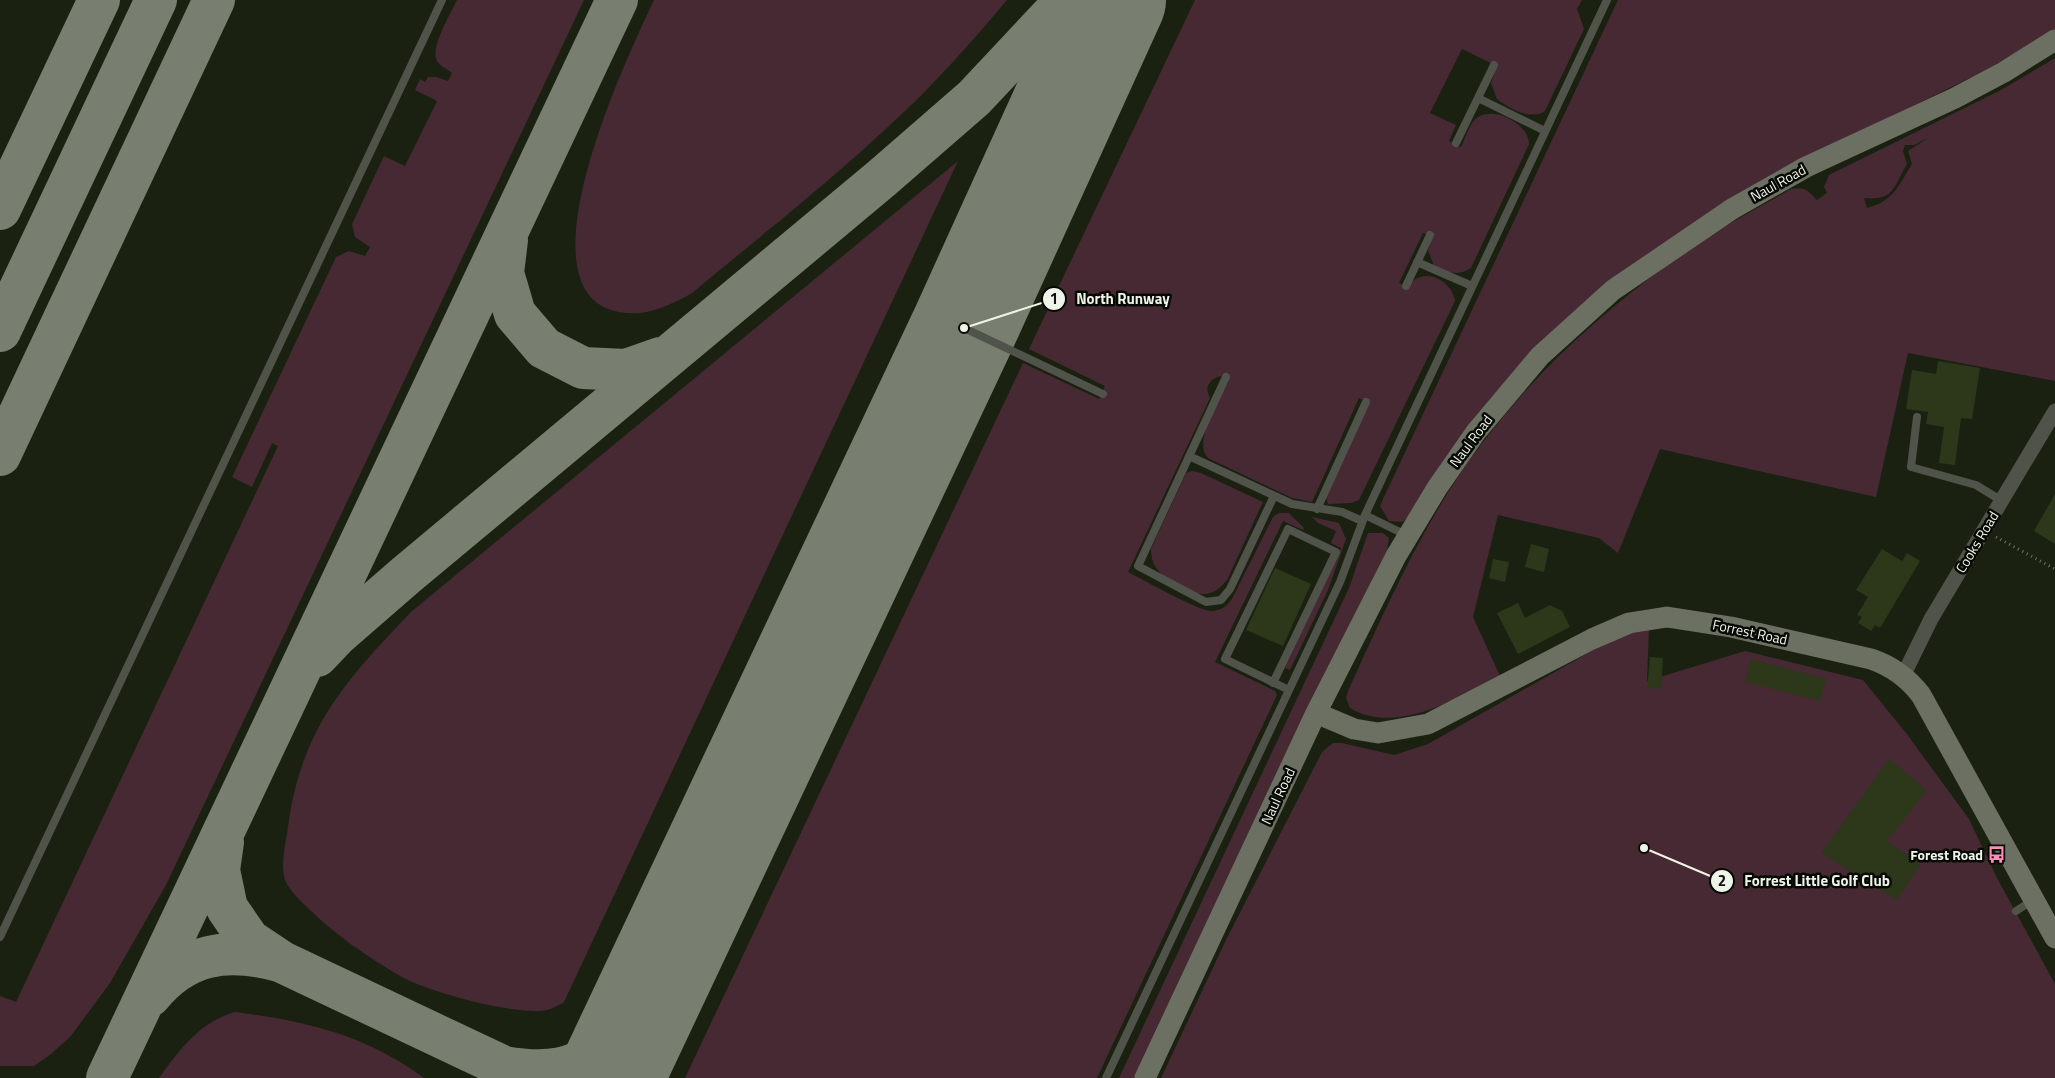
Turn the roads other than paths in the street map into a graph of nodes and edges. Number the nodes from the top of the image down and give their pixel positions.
1 (442, 0) edge
2 (1607, 0) edge
3 (2055, 40) edge
4 (1494, 65) dead end
5 (1478, 98) junction
6 (1546, 130) junction
7 (1456, 142) dead end
8 (1430, 235) dead end
9 (1418, 262) junction
10 (1406, 286) dead end
11 (1472, 286) junction
12 (964, 328) dead end
13 (1226, 377) dead end
14 (1103, 394) dead end
15 (1366, 402) dead end
16 (2055, 411) edge
17 (1917, 417) dead end
18 (1189, 456) junction
19 (1274, 496) junction
20 (2002, 501) junction
21 (1317, 509) junction
22 (1363, 518) junction
23 (1408, 536) junction
24 (1903, 676) junction
25 (1273, 683) junction
26 (1289, 690) junction
27 (1316, 713) junction
28 (2035, 899) junction
29 (2016, 911) dead end
30 (0, 937) edge
31 (2055, 938) edge
32 (1106, 1078) edge
33 (1145, 1078) edge

1 - 30 lane
2 - 6 lane
3 - 23 street, Naul Road
4 - 5 lane
5 - 6 lane
5 - 7 lane
6 - 11 lane
8 - 9 lane
9 - 10 lane
9 - 11 lane
11 - 22 lane
12 - 14 lane
13 - 18 lane
15 - 21 lane
16 - 20 street, Cooks Road
17 - 20 lane
18 - 19 lane
18 - 19 lane
19 - 21 lane
20 - 24 street, Cooks Road
21 - 22 lane
22 - 23 lane
22 - 26 lane
23 - 27 street, Naul Road
24 - 27 street, Forrest Road
24 - 28 street, Forrest Road
25 - 25 lane
25 - 26 lane
26 - 32 lane
27 - 33 street, Naul Road
28 - 29 lane
28 - 31 street, Forrest Road

